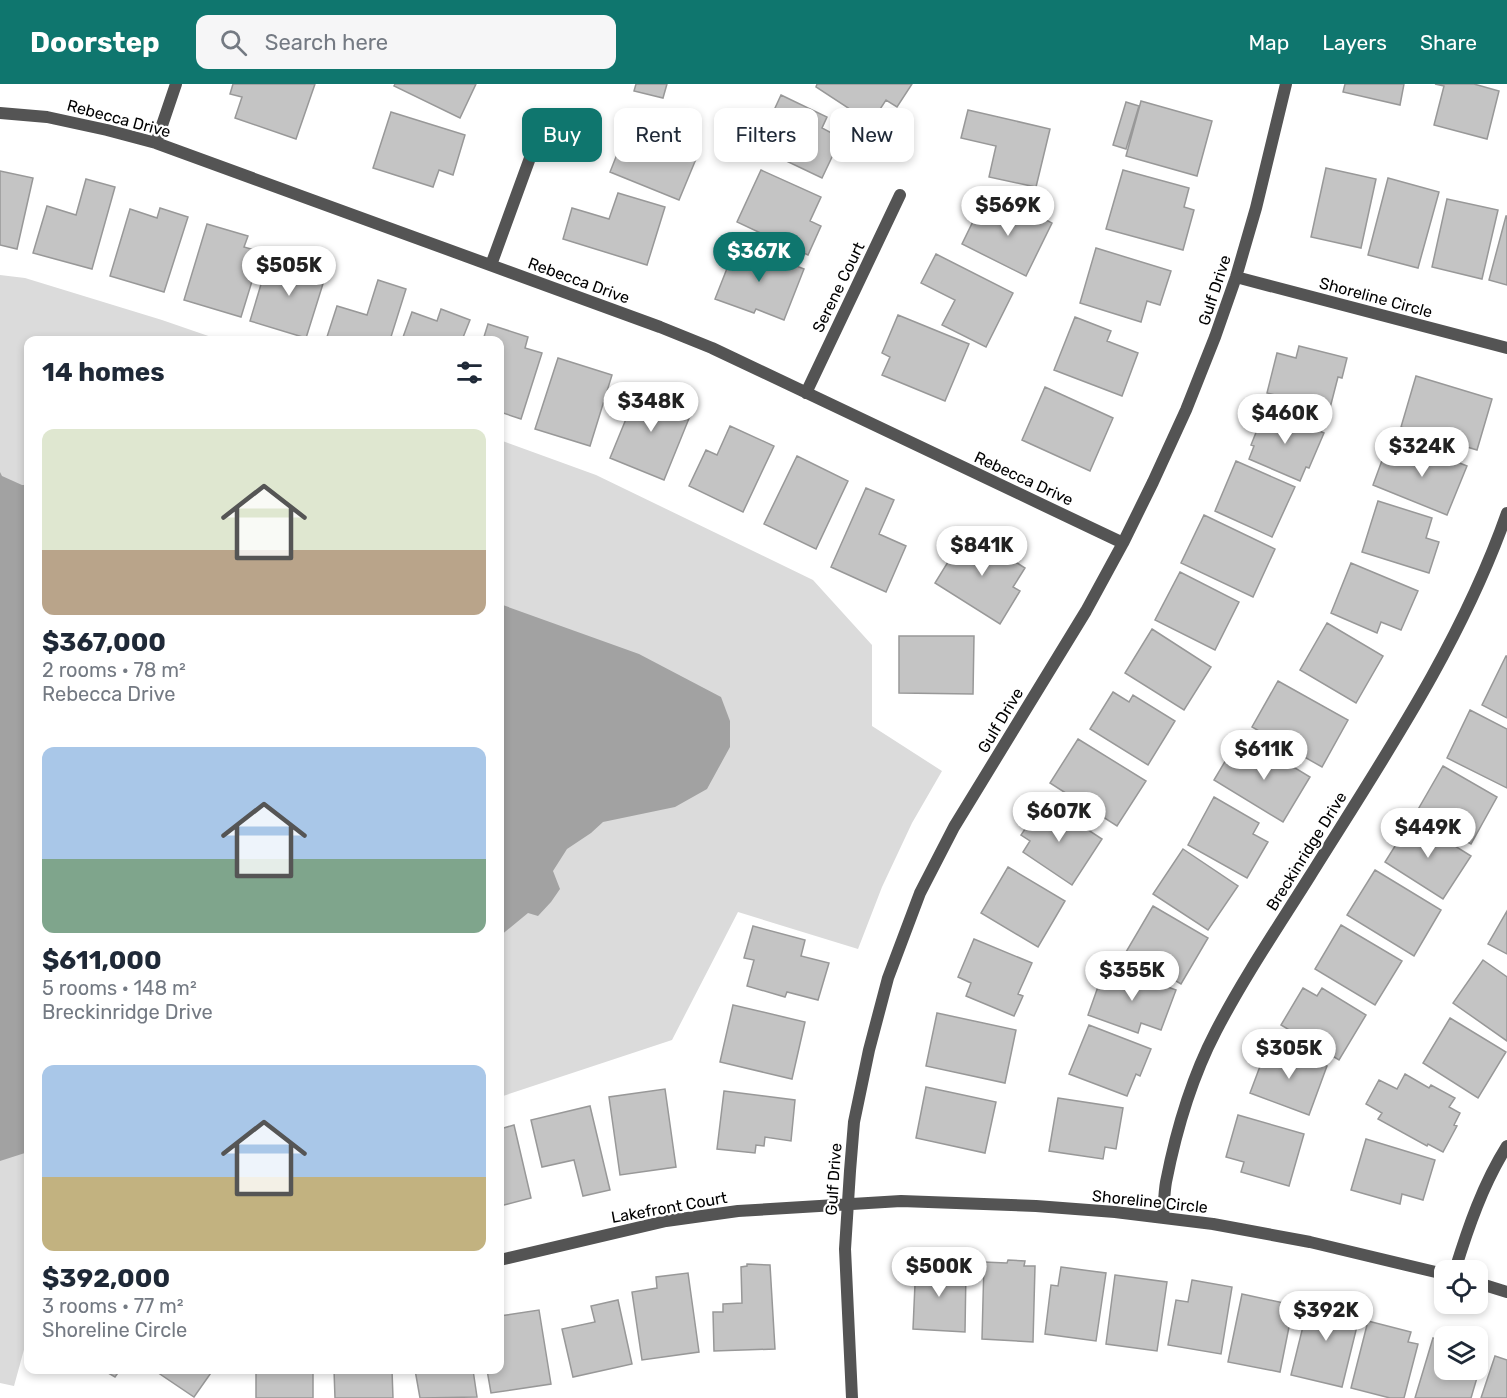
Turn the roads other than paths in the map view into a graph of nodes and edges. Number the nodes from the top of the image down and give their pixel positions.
1 (176, 84) edge
2 (1286, 84) edge
3 (0, 113) edge
4 (156, 142) junction
5 (529, 162) edge
6 (900, 195) dead end
7 (491, 265) junction
8 (1236, 277) junction
9 (1507, 348) edge
10 (806, 393) junction
11 (1507, 513) edge
12 (1123, 543) junction
13 (1507, 1146) edge
14 (847, 1204) junction
15 (1163, 1218) junction
16 (504, 1259) edge
17 (1458, 1260) edge
18 (1434, 1272) edge
19 (1488, 1286) edge
20 (1507, 1292) edge
21 (852, 1398) edge

1 - 4 street
2 - 8 street, Gulf Drive
3 - 4 street, Rebecca Drive
4 - 7 street, Rebecca Drive
5 - 7 street
6 - 10 street, Serene Court
7 - 10 street, Rebecca Drive
8 - 9 street, Shoreline Circle
8 - 12 street, Gulf Drive
10 - 12 street, Rebecca Drive
11 - 15 street, Breckinridge Drive
12 - 14 street, Gulf Drive
13 - 17 street
14 - 15 street, Shoreline Circle
14 - 16 street, Lakefront Court
14 - 21 street, Gulf Drive
15 - 18 street, Shoreline Circle
19 - 20 street

